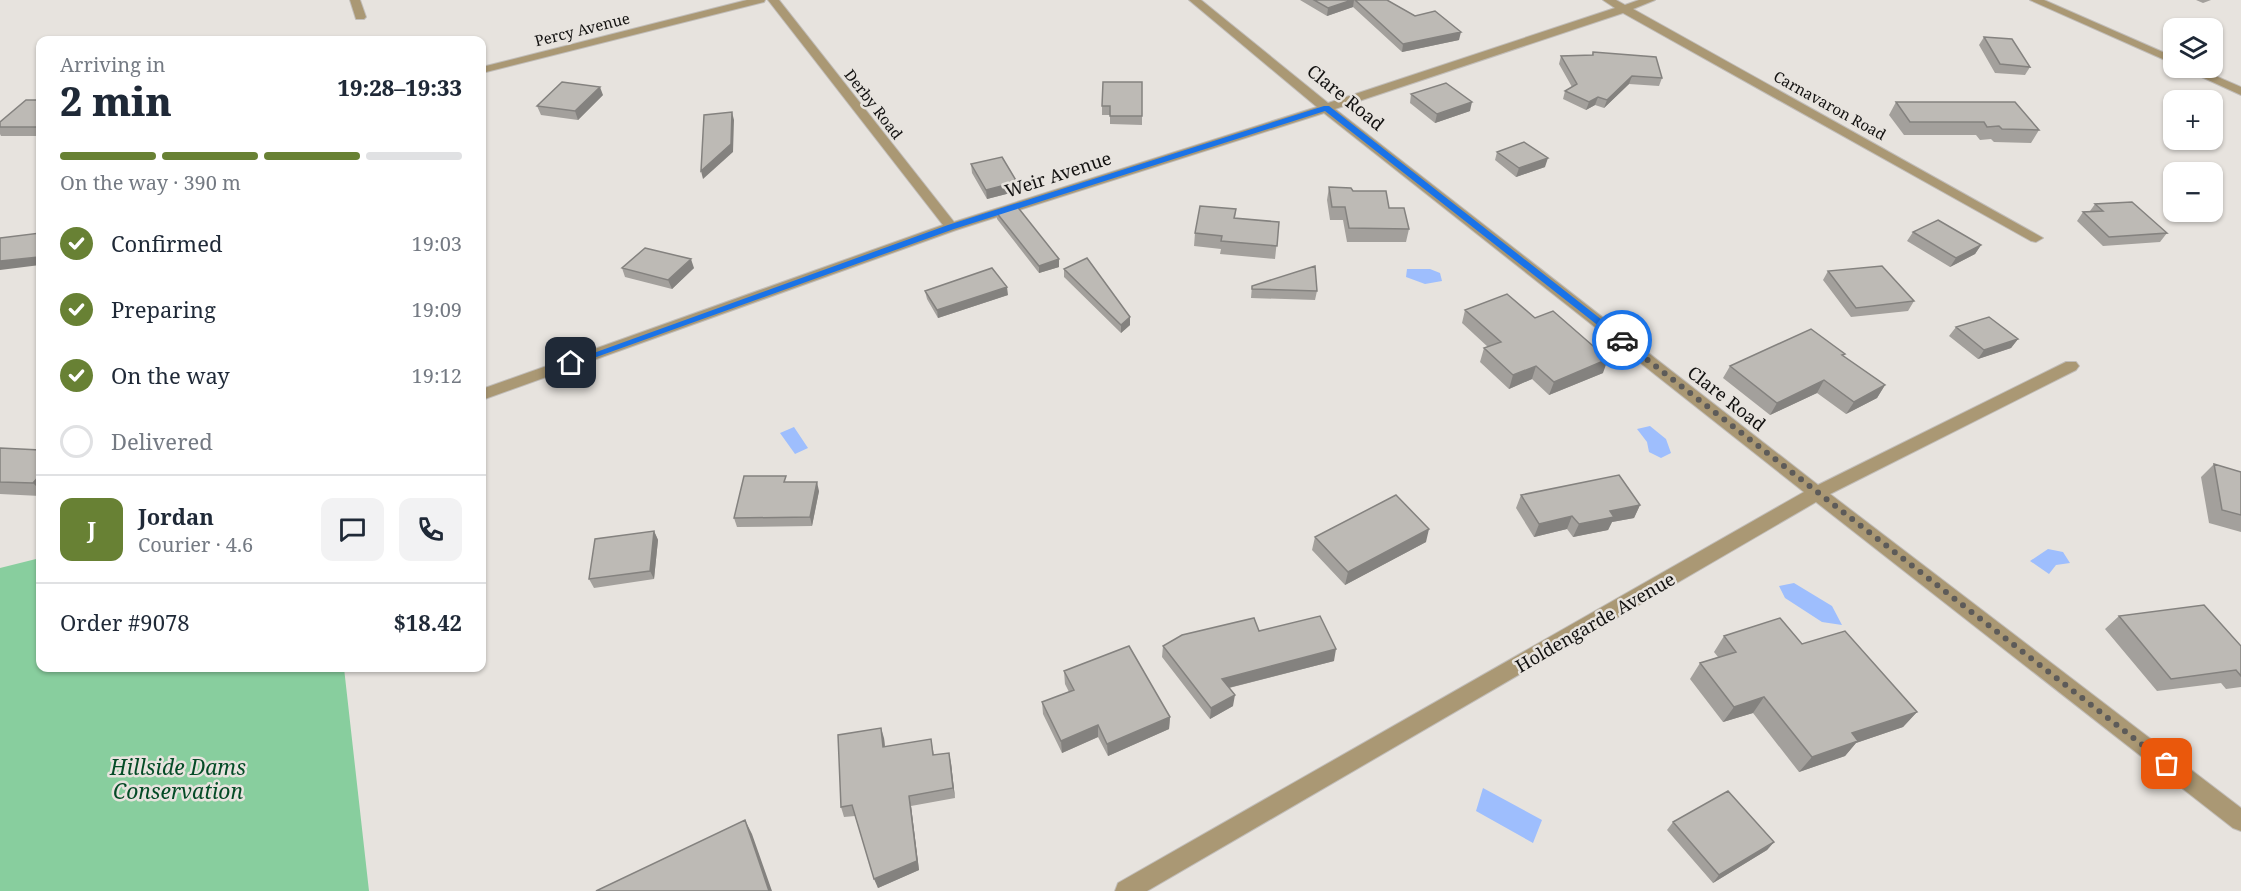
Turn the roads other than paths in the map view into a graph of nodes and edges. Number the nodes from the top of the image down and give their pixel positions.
1 (355, 0) edge
2 (760, 0) edge
3 (773, 0) edge
4 (1194, 0) edge
5 (1608, 0) edge
6 (1650, 0) edge
7 (2035, 0) edge
8 (1623, 9) junction
9 (360, 17) dead end
10 (2163, 56) edge
11 (486, 69) edge
12 (2211, 78) edge
13 (2241, 91) edge
14 (1326, 108) junction
15 (951, 227) junction
16 (2036, 238) dead end
17 (2071, 366) dead end
18 (486, 393) edge
19 (1817, 494) junction
20 (2241, 821) edge
21 (1126, 891) edge

1 - 9 street
2 - 11 street, Percy Avenue
3 - 15 street, Derby Road
4 - 14 street, Clare Road
5 - 8 street, Carnavaron Road
6 - 8 street, Weir Avenue
7 - 10 street
8 - 14 street, Weir Avenue
8 - 16 street, Carnavaron Road
12 - 13 street
14 - 15 street, Weir Avenue
14 - 19 street, Clare Road
15 - 18 street, Weir Avenue
17 - 19 street, Holdengarde Avenue
19 - 20 street, Clare Road
19 - 21 street, Holdengarde Avenue

